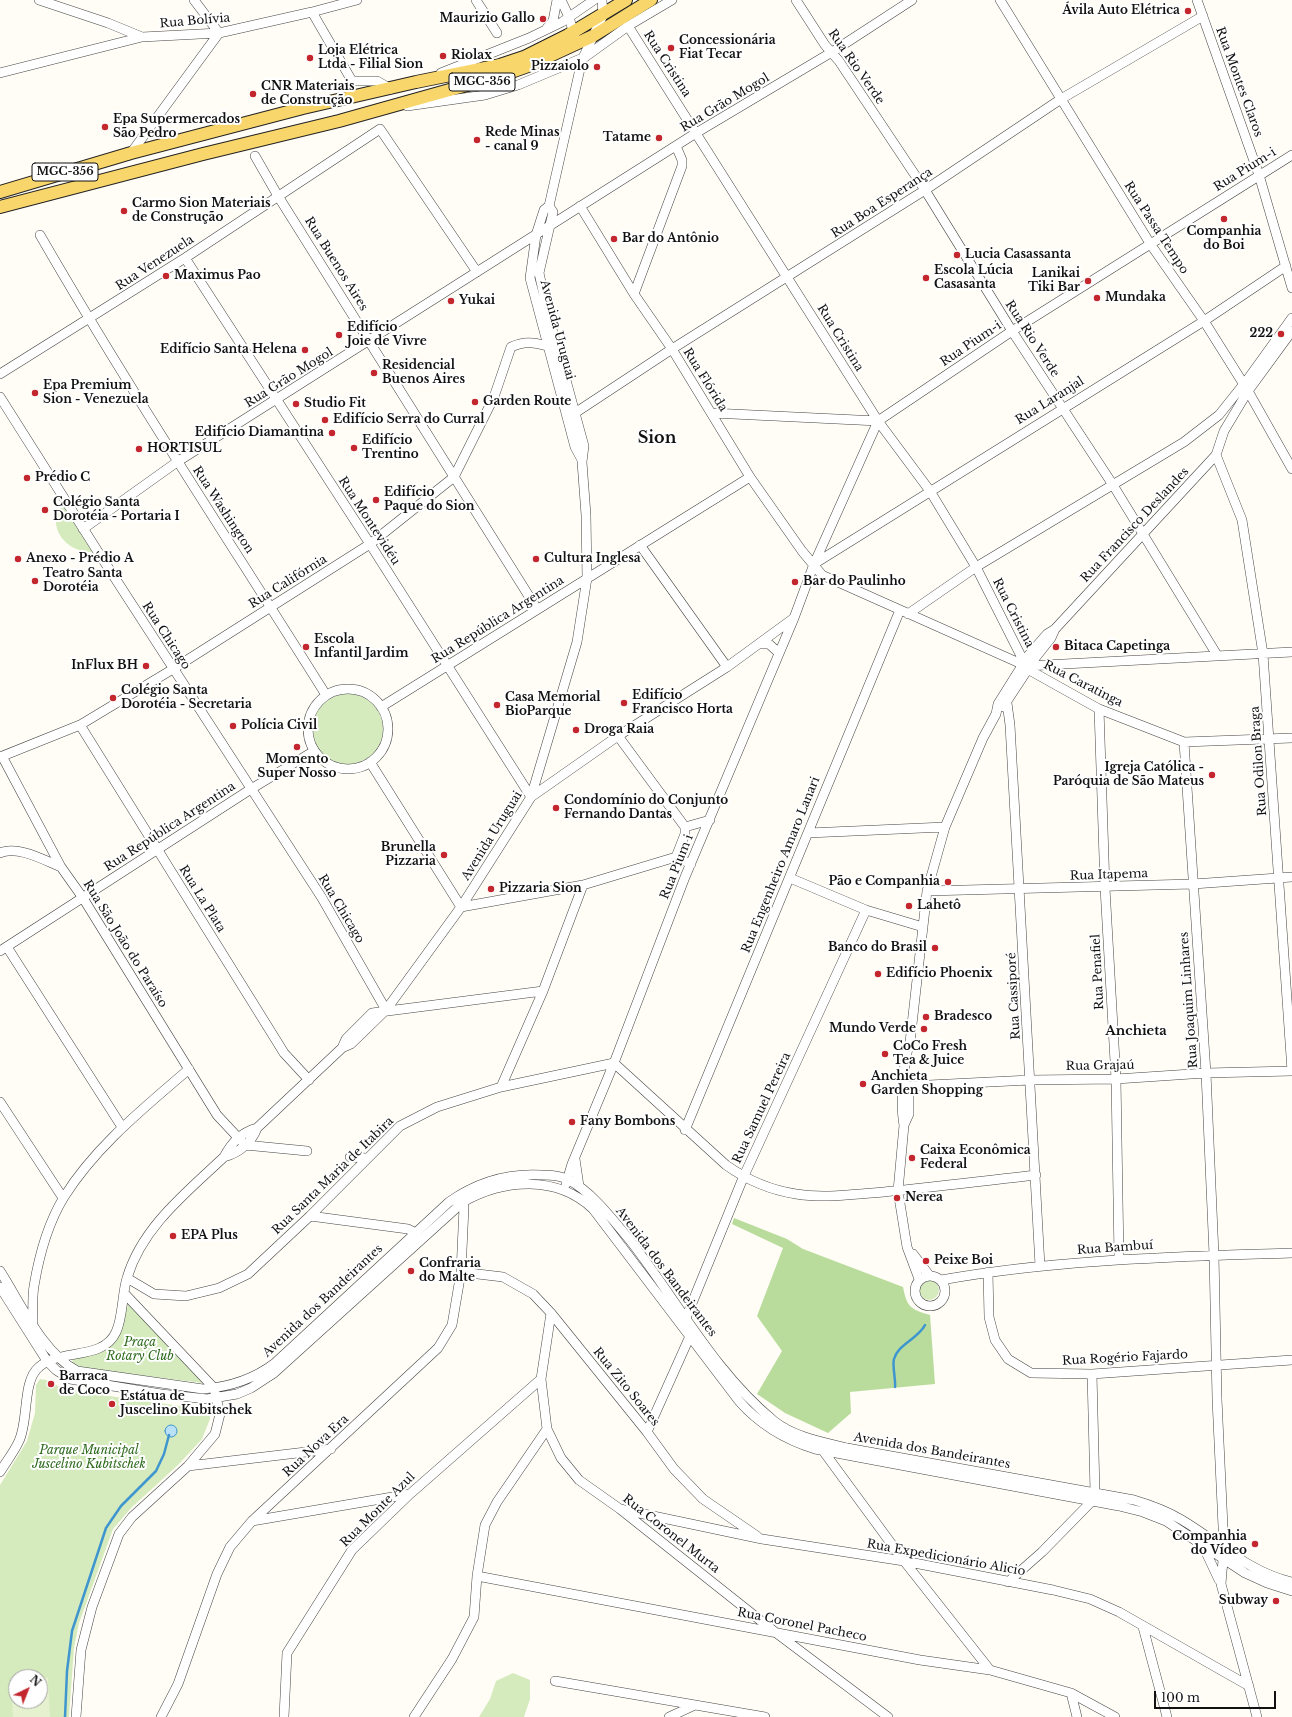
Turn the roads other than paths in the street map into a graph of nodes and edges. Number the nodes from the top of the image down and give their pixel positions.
1 (39, 0) edge
2 (71, 0) edge
3 (194, 0) edge
4 (357, 0) edge
5 (476, 0) edge
6 (557, 0) edge
7 (561, 0) edge
8 (594, 0) edge
9 (602, 0) edge
10 (626, 0) edge
11 (651, 0) edge
12 (672, 0) edge
13 (796, 0) edge
14 (912, 0) edge
15 (1000, 0) edge
16 (1197, 0) edge
17 (71, 10) junction
18 (312, 12) junction
19 (603, 15) junction
20 (1203, 16) junction
21 (569, 17) junction
22 (628, 26) junction
23 (547, 29) junction
24 (219, 33) junction
25 (497, 33) dead end
26 (593, 36) junction
27 (142, 37) junction
28 (575, 38) junction
29 (832, 52) junction
30 (585, 57) junction
31 (567, 63) junction
32 (0, 73) edge
33 (578, 81) junction
34 (416, 82) junction
35 (392, 89) junction
36 (1061, 99) junction
37 (382, 108) junction
38 (696, 133) junction
39 (676, 146) junction
40 (131, 153) junction
41 (1292, 155) edge
42 (255, 156) dead end
43 (1259, 175) junction
44 (925, 190) junction
45 (0, 192) edge
46 (278, 196) junction
47 (580, 206) junction
48 (0, 207) edge
49 (551, 209) junction
50 (571, 212) junction
51 (550, 227) junction
52 (40, 235) dead end
53 (536, 235) junction
54 (1151, 245) junction
55 (185, 258) junction
56 (1286, 266) junction
57 (477, 272) junction
58 (788, 277) junction
59 (1292, 288) edge
60 (634, 294) junction
61 (549, 318) junction
62 (1292, 318) edge
63 (89, 319) junction
64 (1204, 321) junction
65 (542, 330) junction
66 (1012, 331) junction
67 (1292, 332) edge
68 (370, 341) junction
69 (532, 342) junction
70 (546, 346) junction
71 (672, 349) junction
72 (0, 374) edge
73 (1246, 388) junction
74 (0, 397) edge
75 (276, 399) junction
76 (1062, 408) junction
77 (575, 413) junction
78 (712, 413) junction
79 (878, 421) junction
80 (1216, 455) junction
81 (177, 462) junction
82 (582, 462) junction
83 (1292, 469) edge
84 (454, 477) junction
85 (750, 477) junction
86 (1113, 485) junction
87 (930, 491) junction
88 (83, 529) junction
89 (1142, 534) junction
90 (370, 544) junction
91 (640, 546) junction
92 (824, 554) junction
93 (814, 564) junction
94 (976, 567) junction
95 (587, 578) junction
96 (271, 607) junction
97 (537, 609) junction
98 (900, 610) junction
99 (908, 614) junction
100 (794, 618) junction
101 (759, 644) junction
102 (1292, 652) edge
103 (780, 653) junction
104 (1263, 654) junction
105 (1217, 655) junction
106 (448, 666) junction
107 (728, 666) junction
108 (1026, 666) junction
109 (174, 669) junction
110 (326, 695) junction
111 (1007, 703) junction
112 (381, 707) junction
113 (1099, 709) junction
114 (996, 714) junction
115 (1010, 724) junction
116 (80, 725) junction
117 (618, 736) junction
118 (1292, 738) edge
119 (1269, 739) junction
120 (1184, 742) junction
121 (314, 751) junction
122 (1, 757) edge
123 (370, 762) junction
124 (251, 789) junction
125 (531, 797) junction
126 (710, 820) junction
127 (685, 827) junction
128 (945, 827) junction
129 (808, 833) junction
130 (157, 849) junction
131 (0, 853) edge
132 (676, 857) junction
133 (691, 864) junction
134 (60, 867) junction
135 (685, 877) junction
136 (1292, 877) edge
137 (790, 878) junction
138 (1279, 878) junction
139 (1193, 884) junction
140 (583, 885) junction
141 (1105, 888) junction
142 (1020, 890) junction
143 (927, 891) junction
144 (83, 898) junction
145 (461, 907) junction
146 (866, 910) junction
147 (923, 927) junction
148 (3, 949) edge
149 (543, 991) junction
150 (386, 1010) junction
151 (910, 1042) junction
152 (614, 1063) junction
153 (189, 1069) junction
154 (1292, 1071) edge
155 (1206, 1073) junction
156 (1116, 1079) junction
157 (309, 1080) junction
158 (1030, 1080) junction
159 (909, 1086) junction
160 (502, 1087) junction
161 (0, 1102) edge
162 (904, 1125) junction
163 (122, 1127) junction
164 (685, 1130) junction
165 (242, 1141) junction
166 (308, 1152) dead end
167 (350, 1157) dead end
168 (366, 1158) junction
169 (575, 1158) junction
170 (1036, 1175) junction
171 (743, 1178) junction
172 (567, 1179) junction
173 (579, 1186) junction
174 (564, 1190) junction
175 (898, 1190) junction
176 (63, 1198) junction
177 (461, 1198) junction
178 (310, 1216) junction
179 (416, 1232) junction
180 (908, 1246) junction
181 (408, 1251) junction
182 (1292, 1253) edge
183 (1214, 1255) junction
184 (1119, 1258) junction
185 (1040, 1266) junction
186 (0, 1271) edge
187 (461, 1272) junction
188 (988, 1272) junction
189 (929, 1275) junction
190 (127, 1278) junction
191 (919, 1279) junction
192 (941, 1280) junction
193 (0, 1287) edge
194 (34, 1287) junction
195 (124, 1293) junction
196 (20, 1301) junction
197 (551, 1313) junction
198 (686, 1318) junction
199 (33, 1322) junction
200 (690, 1336) junction
201 (58, 1359) junction
202 (1292, 1360) edge
203 (47, 1361) junction
204 (1216, 1364) junction
205 (1092, 1374) junction
206 (541, 1378) junction
207 (214, 1388) junction
208 (217, 1398) junction
209 (547, 1429) junction
210 (647, 1432) junction
211 (816, 1441) junction
212 (331, 1449) junction
213 (823, 1451) junction
214 (188, 1466) junction
215 (0, 1472) edge
216 (410, 1494) junction
217 (1093, 1496) junction
218 (620, 1509) junction
219 (252, 1521) junction
220 (762, 1539) junction
221 (1203, 1545) junction
222 (1224, 1548) junction
223 (1222, 1558) junction
224 (904, 1561) junction
225 (477, 1576) junction
226 (1008, 1582) junction
227 (1292, 1582) edge
228 (1221, 1584) junction
229 (1292, 1591) edge
230 (1143, 1627) junction
231 (775, 1632) junction
232 (990, 1670) junction
233 (555, 1681) dead end
234 (1249, 1686) junction
235 (1071, 1693) junction
236 (696, 1705) junction
237 (719, 1709) junction
238 (76, 1717) edge
239 (161, 1717) edge
240 (284, 1717) edge
241 (414, 1717) edge
242 (669, 1717) edge
243 (725, 1717) edge
244 (765, 1717) edge
245 (888, 1717) edge
246 (1077, 1717) edge
247 (1115, 1717) edge
248 (1167, 1717) edge
249 (1257, 1717) edge

1 - 17 street, Rua Bolívia
2 - 17 street
3 - 24 street
4 - 18 street, Rua Bolívia
5 - 25 street
6 - 23 street
7 - 21 street
8 - 21 street, MGC-356
9 - 19 street
10 - 19 main road, MGC-356
11 - 26 main road, MGC-356
12 - 22 street, MGC-356
13 - 29 street, Rua Rio Verde
14 - 29 street, Rua Grão Mogol
15 - 36 street, Rua Passa Tempo
16 - 20 street, Rua Montes Claros
17 - 27 street, Rua Bolívia
18 - 24 street, Rua Bolívia
18 - 35 street
19 - 26 street, Avenida Uruguai
19 - 28 main road, MGC-356
20 - 36 street, Rua Boa Esperança
20 - 43 street, Rua Montes Claros
21 - 23 street, MGC-356
21 - 28 street
22 - 30 street, MGC-356
22 - 38 street, Rua Cristina
23 - 34 street, MGC-356
24 - 27 street, Rua Bolívia
24 - 40 street
26 - 28 main road, MGC-356
26 - 30 street, Avenida Uruguai
27 - 32 street
28 - 30 street
28 - 34 main road, MGC-356
28 - 37 main road, MGC-356
29 - 38 street, Rua Grão Mogol
29 - 44 street, Rua Rio Verde
30 - 31 street, MGC-356
30 - 33 street, Avenida Uruguai
31 - 33 street
31 - 37 street, MGC-356
33 - 49 street, Avenida Uruguai
34 - 35 main road, MGC-356
35 - 40 main road, MGC-356
36 - 44 street, Rua Boa Esperança
36 - 54 street, Rua Passa Tempo
37 - 48 main road, MGC-356
38 - 39 street, Rua Grão Mogol
38 - 58 street, Rua Cristina
39 - 47 street, Rua Grão Mogol
39 - 60 street
40 - 45 main road, MGC-356
41 - 43 street, Rua Pium-i
42 - 46 street, Rua Buenos Aires
43 - 54 street, Rua Pium-i
43 - 56 street, Rua Montes Claros
44 - 58 street, Rua Boa Esperança
44 - 66 street, Rua Rio Verde
46 - 55 street, Rua Venezuela
46 - 57 street, Rua Venezuela
46 - 68 street, Rua Buenos Aires
47 - 50 street, Rua Grão Mogol
47 - 60 street, Rua Flórida
49 - 50 street
49 - 51 street, Avenida Uruguai
49 - 53 street, Avenida Uruguai
50 - 51 street, Rua Grão Mogol
51 - 53 street, Rua Grão Mogol
51 - 61 street, Avenida Uruguai
52 - 63 street, Rua Washington
53 - 57 street, Rua Grão Mogol
53 - 65 street, Avenida Uruguai
54 - 64 street, Rua Passa Tempo
54 - 66 street, Rua Pium-i
55 - 63 street, Rua Venezuela
55 - 75 street, Rua Montevidéu
56 - 59 street, Rua Montes Claros
56 - 64 street, Rua Laranjal
57 - 68 street, Rua Grão Mogol
58 - 71 street, Rua Boa Esperança
58 - 79 street, Rua Cristina
60 - 71 street, Rua Flórida
61 - 65 street
61 - 77 street, Avenida Uruguai
62 - 73 street, Rua Francisco Deslandes
63 - 72 street, Rua Venezuela
63 - 81 street, Rua Washington
64 - 73 street, Rua Passa Tempo
64 - 76 street, Rua Laranjal
65 - 69 street
65 - 70 street, Avenida Uruguai
66 - 76 street, Rua Rio Verde
66 - 79 street, Rua Pium-i
67 - 73 street, Rua Francisco Deslandes
68 - 75 street, Rua Grão Mogol
68 - 84 street, Rua Buenos Aires
69 - 70 street
69 - 84 street, Rua Califórnia
70 - 82 street, Avenida Uruguai
71 - 77 street, Rua Boa Esperança
71 - 78 street, Rua Flórida
73 - 80 street, Rua Francisco Deslandes
73 - 83 street, Rua Passa Tempo
73 - 86 street
74 - 88 street, Rua Chicago
75 - 81 street, Rua Grão Mogol
75 - 90 street, Rua Montevidéu
76 - 86 street, Rua Rio Verde
76 - 87 street, Rua Laranjal
77 - 82 street, Avenida Uruguai
78 - 79 street
78 - 85 street, Rua Flórida
79 - 87 street, Rua Cristina
79 - 92 street
80 - 89 street, Rua Francisco Deslandes
80 - 104 street, Rua Odilon Braga
81 - 88 street, Rua Grão Mogol
81 - 96 street, Rua Washington
82 - 95 street, Avenida Uruguai
84 - 90 street, Rua Califórnia
84 - 97 street, Rua Buenos Aires
85 - 91 street, Rua República Argentina
85 - 93 street, Rua Flórida
86 - 89 street, Rua Rio Verde
86 - 94 street
87 - 92 street, Rua Laranjal
87 - 94 street, Rua Cristina
88 - 109 street, Rua Chicago
89 - 105 street, Rua Rio Verde
89 - 108 street, Rua Francisco Deslandes
90 - 96 street, Rua Califórnia
90 - 106 street, Rua Montevidéu
91 - 95 street, Rua República Argentina
91 - 107 street
92 - 93 street, Rua Laranjal
93 - 98 street, Rua Caratinga
93 - 100 street, Rua Pium i
94 - 99 street
94 - 108 street, Rua Cristina
95 - 97 street, Rua República Argentina
95 - 125 street, Avenida Uruguai
96 - 109 street, Rua Califórnia
96 - 110 street, Rua Washington
97 - 106 street, Rua República Argentina
98 - 99 street, Rua Caratinga
98 - 129 street, Rua Engenheiro Amaro Lanari
99 - 108 street, Rua Caratinga
100 - 101 street
100 - 103 street, Rua Pium i
101 - 103 street
101 - 107 street
102 - 104 street
103 - 126 street, Rua Pium i
104 - 105 street
104 - 119 street, Rua Odilon Braga
105 - 108 street
106 - 112 street, Rua República Argentina
106 - 125 street, Rua Montevidéu
107 - 117 street
108 - 111 street, Rua Francisco Deslandes
108 - 113 street, Rua Caratinga
108 - 114 street, Rua Francisco Deslandes
109 - 116 street, Rua Califórnia
109 - 124 street, Rua Chicago
110 - 112 street
110 - 121 street
111 - 114 street, Rua Francisco Deslandes
111 - 115 street, Rua Cassiporé
112 - 123 street
113 - 120 street, Rua Caratinga
113 - 141 street, Rua Penafiel
114 - 115 street
114 - 128 street, Rua Francisco Deslandes
115 - 142 street, Rua Cassiporé
116 - 122 street, Rua Califórnia
116 - 130 street, Rua La Plata
117 - 125 street
117 - 127 street
118 - 119 street, Rua Caratinga
119 - 120 street, Rua Caratinga
119 - 138 street, Rua Odilon Braga
120 - 139 street, Rua Joaquim Linhares
121 - 123 street
121 - 124 street, Rua República Argentina
122 - 134 street, Rua São João do Paraíso
123 - 145 street
124 - 130 street, Rua República Argentina
124 - 150 street, Rua Chicago
125 - 145 street, Avenida Uruguai
126 - 127 street
126 - 133 street, Rua Pium i
127 - 132 street
128 - 129 street
128 - 143 street, Rua Francisco Deslandes
129 - 137 street, Rua Engenheiro Amaro Lanari
130 - 144 street, Rua República Argentina
130 - 157 street, Rua La Plata
131 - 134 street
132 - 133 street
132 - 135 street
132 - 140 street
133 - 135 street, Rua Pium i
134 - 144 street, Rua São João do Paraíso
135 - 152 street, Rua Pium i
136 - 138 street, Rua Itapema
137 - 146 street
137 - 164 street, Rua Engenheiro Amaro Lanari
138 - 139 street, Rua Itapema
138 - 154 street, Rua Odilon Braga
139 - 141 street, Rua Itapema
139 - 155 street, Rua Joaquim Linhares
140 - 145 street
140 - 149 street
141 - 142 street, Rua Itapema
141 - 156 street, Rua Penafiel
142 - 143 street, Rua Itapema
142 - 158 street, Rua Cassiporé
143 - 147 street, Rua Francisco Deslandes
144 - 148 street, Rua República Argentina
144 - 153 street, Rua São João do Paraíso
145 - 150 street, Avenida Uruguai
146 - 147 street
146 - 171 street, Rua Samuel Pereira
147 - 151 street, Rua Francisco Deslandes
148 - 163 street
149 - 150 street
149 - 160 street
150 - 157 street
151 - 159 street, Rua Francisco Deslandes
151 - 162 street, Rua Francisco Deslandes
152 - 160 street, Rua Santa Maria de Itabira
152 - 164 street
152 - 169 street, Rua Pium i
153 - 163 street
153 - 165 street, Rua São João do Paraíso
154 - 155 street, Rua Grajaú
155 - 156 street, Rua Grajaú
155 - 183 street, Rua Joaquim Linhares
156 - 158 street, Rua Grajaú
156 - 184 street, Rua Penafiel
157 - 165 street
158 - 159 street, Rua Grajaú
158 - 170 street, Rua Cassiporé
159 - 162 street, Rua Francisco Deslandes
160 - 168 street, Rua Santa Maria de Itabira
161 - 176 street
162 - 175 street, Rua Francisco Deslandes
163 - 176 street
164 - 171 street
165 - 166 street
165 - 190 street
167 - 168 street
168 - 178 street, Rua Santa Maria de Itabira
169 - 172 street
169 - 173 street
170 - 175 street
170 - 185 street, Rua Cassiporé
171 - 175 street
171 - 198 street, Rua Samuel Pereira
172 - 173 street, Avenida dos Bandeirantes
172 - 174 street
172 - 177 street, Avenida dos Bandeirantes
173 - 198 street, Avenida dos Bandeirantes
174 - 177 street, Avenida dos Bandeirantes
174 - 200 street, Avenida dos Bandeirantes
175 - 180 street, Rua Francisco Deslandes
176 - 194 street
177 - 179 street, Avenida dos Bandeirantes
177 - 181 street, Avenida dos Bandeirantes
177 - 187 street, Rua Nova Era
178 - 179 street
178 - 190 street, Rua Santa Maria de Itabira
179 - 181 street
179 - 207 street, Avenida dos Bandeirantes
180 - 189 street, Rua Francisco Deslandes
180 - 191 street, Rua Francisco Deslandes
181 - 208 street, Avenida dos Bandeirantes
182 - 183 street, Rua Bambuí
183 - 184 street, Rua Bambuí
183 - 204 street, Rua Joaquim Linhares
184 - 185 street, Rua Bambuí
185 - 188 street, Rua Bambuí
186 - 196 street, Avenida dos Bandeirantes
187 - 197 street, Rua Zito Soares
187 - 212 street, Rua Nova Era
188 - 192 street, Rua Bambuí
188 - 205 street, Rua Rogério Fajardo
189 - 191 street
189 - 192 street
190 - 195 street
191 - 192 street
193 - 203 street, Avenida dos Bandeirantes
194 - 196 street
194 - 199 street
195 - 201 street
195 - 207 street
196 - 199 street, Avenida dos Bandeirantes
197 - 206 street, Rua Coronel Murta
197 - 210 street, Rua Zito Soares
198 - 211 street, Avenida dos Bandeirantes
199 - 201 street, Avenida dos Bandeirantes
200 - 210 street
200 - 213 street, Avenida dos Bandeirantes
201 - 203 street
201 - 207 street, Avenida dos Bandeirantes
202 - 204 street, Rua Rogério Fajardo
203 - 208 street, Avenida dos Bandeirantes
203 - 215 street
204 - 205 street, Rua Rogério Fajardo
204 - 222 street, Rua Joaquim Linhares
205 - 217 street
206 - 209 street, Rua Coronel Murta
206 - 216 street, Rua Monte Azul
207 - 208 street
208 - 214 street
209 - 218 street, Rua Coronel Murta
209 - 225 street
210 - 220 street, Rua Zito Soares
211 - 213 street
211 - 217 street, Avenida dos Bandeirantes
212 - 214 street
212 - 219 street, Rua Nova Era
213 - 217 street, Avenida dos Bandeirantes
213 - 224 street
214 - 238 street
216 - 219 street
216 - 240 street, Rua Monte Azul
217 - 221 street, Avenida dos Bandeirantes
217 - 222 street, Avenida dos Bandeirantes
217 - 226 street
218 - 220 street, Rua Expedicionário Alicio
218 - 231 street, Rua Coronel Murta
219 - 239 street, Rua Nova Era
220 - 224 street, Rua Expedicionário Alicio
221 - 223 street, Avenida dos Bandeirantes
221 - 228 street
222 - 223 street, Rua Joaquim Linhares
222 - 227 street, Avenida dos Bandeirantes
223 - 228 street, Rua Joaquim Linhares
223 - 229 street, Avenida dos Bandeirantes
224 - 226 street, Rua Expedicionário Alicio
224 - 232 street
225 - 231 street, Rua Coronel Pacheco
225 - 241 street
226 - 230 street, Rua Expedicionário Alicio
228 - 234 street
230 - 234 street, Rua Expedicionário Alicio
230 - 248 street
231 - 232 street, Rua Coronel Pacheco
231 - 245 street, Rua Coronel Murta
232 - 235 street, Rua Coronel Pacheco
233 - 236 street
234 - 249 street
235 - 246 street
235 - 247 street, Rua Coronel Pacheco
236 - 237 street
236 - 242 street
237 - 243 street
237 - 244 street

